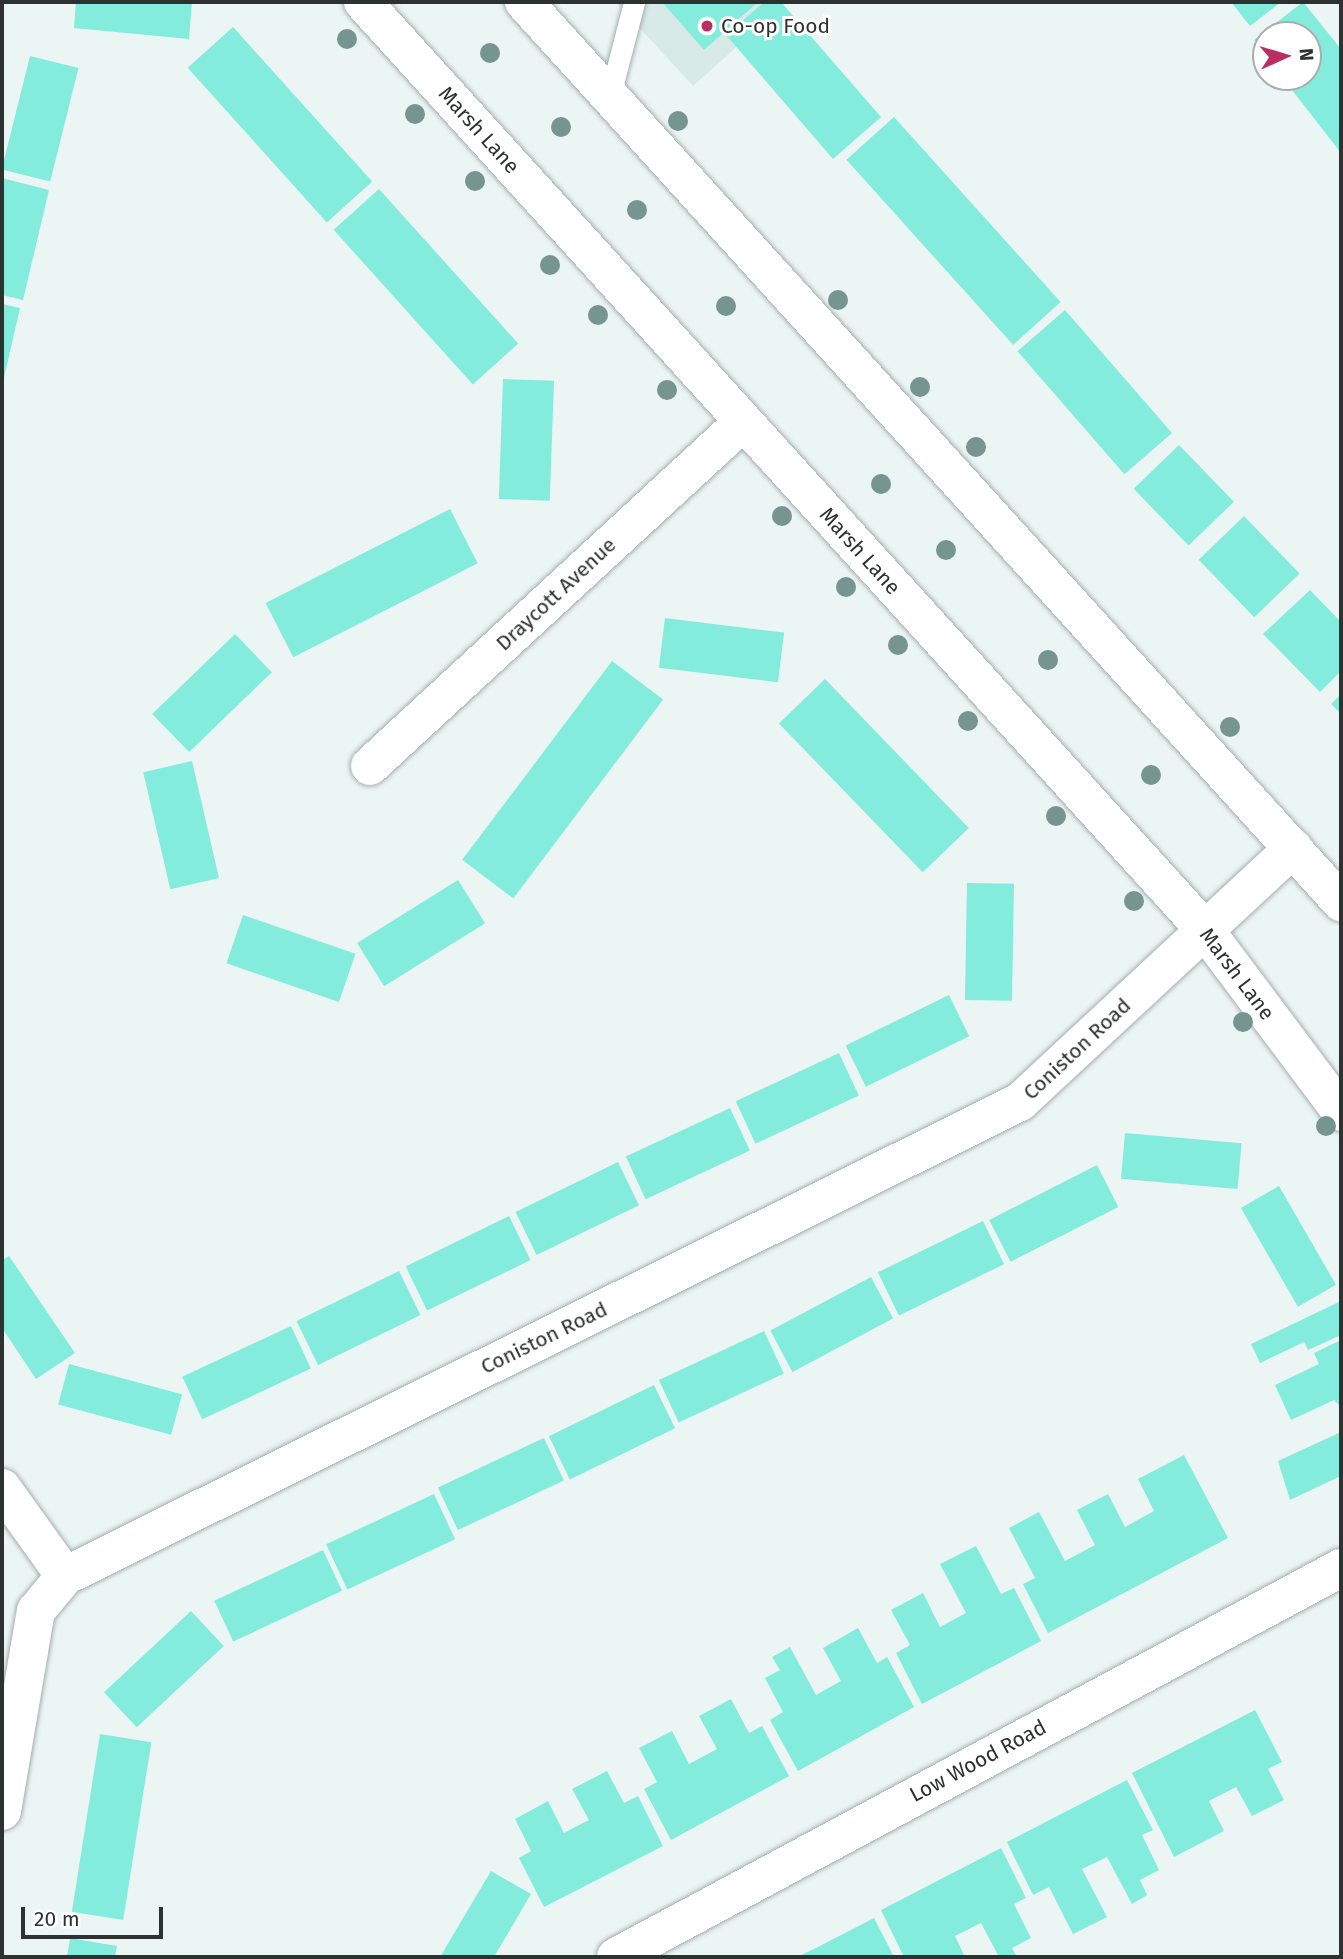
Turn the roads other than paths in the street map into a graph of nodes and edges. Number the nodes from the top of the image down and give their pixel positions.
1 (363, 2) edge
2 (524, 2) edge
3 (634, 2) edge
4 (610, 99) junction
5 (743, 422) junction
6 (370, 766) dead end
7 (1293, 848) junction
8 (1341, 902) edge
9 (1205, 930) junction
10 (1341, 1112) edge
11 (2, 1488) edge
12 (1341, 1568) edge
13 (65, 1576) junction
14 (2, 1811) edge
15 (616, 1957) edge

1 - 5 street, Marsh Lane
2 - 4 street
3 - 4 lane
4 - 7 street
5 - 6 street, Draycott Avenue
5 - 9 street, Marsh Lane
7 - 8 street
7 - 9 street, Coniston Road
9 - 10 street, Marsh Lane
9 - 13 street, Coniston Road
11 - 13 street
12 - 15 street, Low Wood Road
13 - 14 street, Coniston Road

